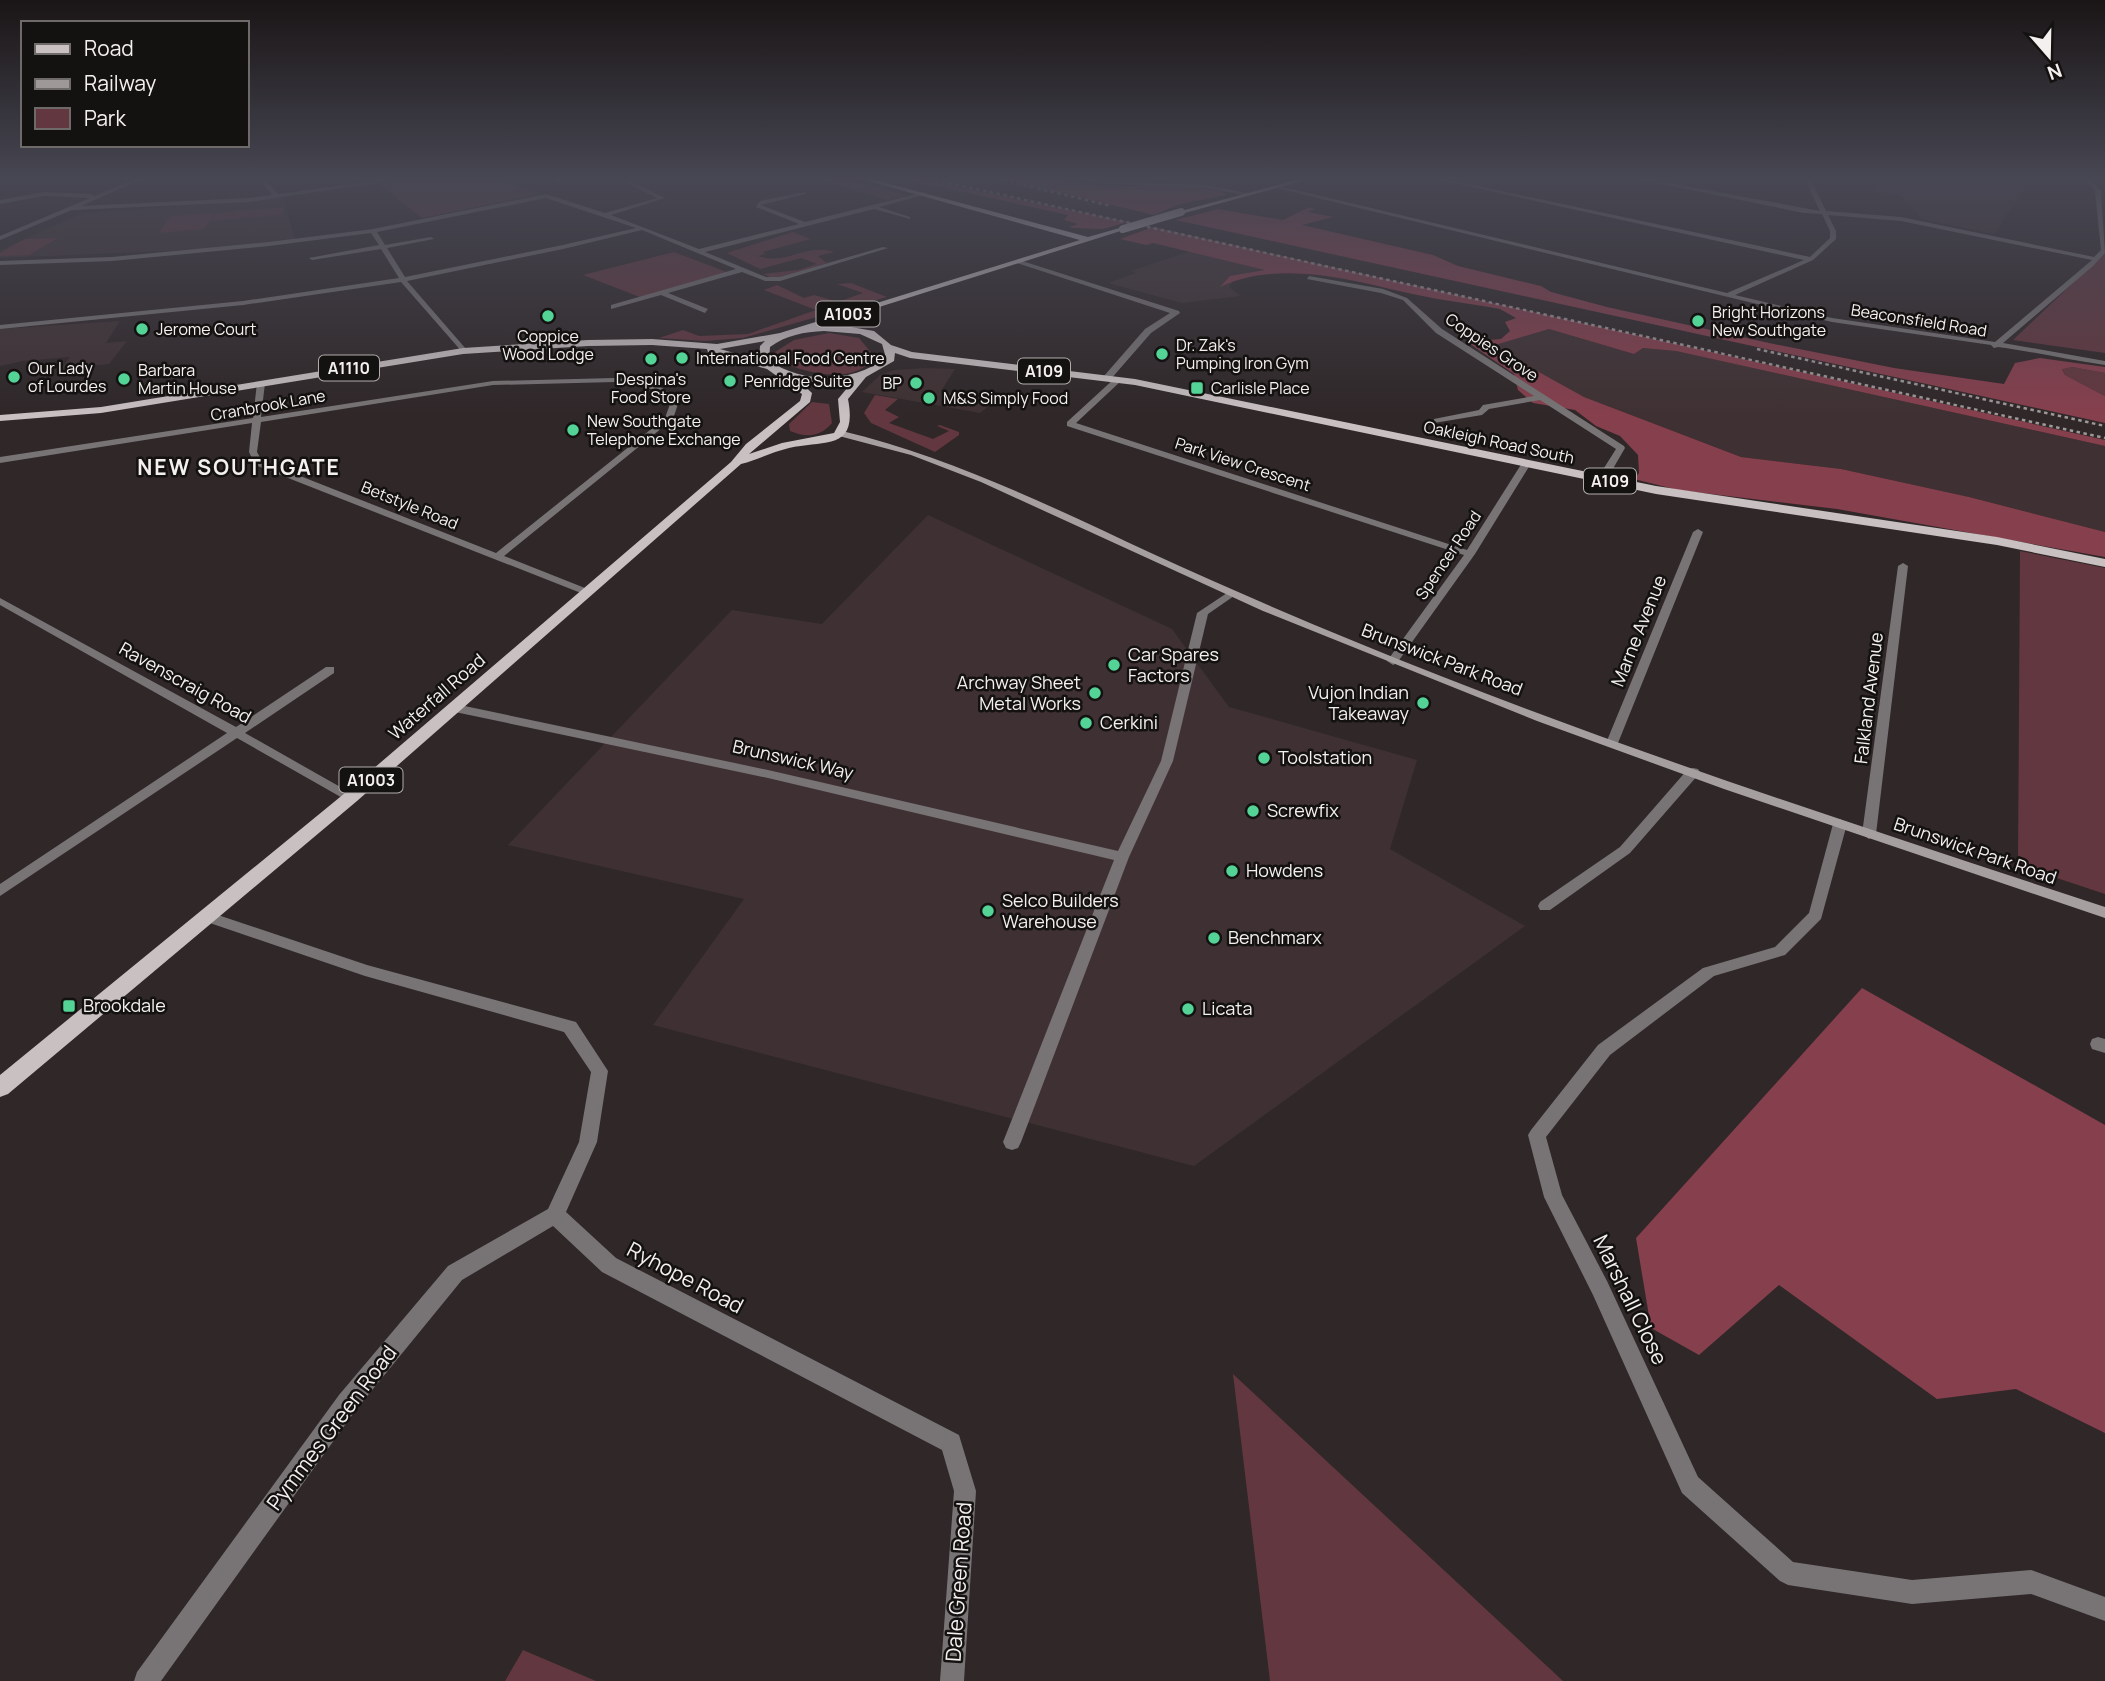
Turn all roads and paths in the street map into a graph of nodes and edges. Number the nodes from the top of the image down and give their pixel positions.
1 (117, 258) edge
2 (391, 258) edge
3 (515, 258) edge
4 (712, 258) edge
5 (848, 258) edge
6 (1028, 258) edge
7 (1575, 258) edge
8 (1811, 259) edge
9 (2095, 259) edge
10 (1019, 261) junction
11 (0, 263) edge
12 (740, 270) junction
13 (1309, 278) dead end
14 (404, 281) junction
15 (662, 293) junction
16 (1728, 295) junction
17 (900, 301) junction
18 (614, 307) dead end
19 (705, 311) dead end
20 (0, 327) edge
21 (798, 330) junction
22 (780, 336) junction
23 (883, 342) junction
24 (1994, 345) junction
25 (701, 347) junction
26 (463, 351) junction
27 (2105, 363) edge
28 (969, 364) junction
29 (769, 366) junction
30 (877, 369) junction
31 (784, 374) junction
32 (863, 376) junction
33 (1112, 379) junction
34 (261, 383) junction
35 (1542, 397) junction
36 (0, 418) edge
37 (780, 421) junction
38 (1437, 421) dead end
39 (257, 422) junction
40 (842, 434) junction
41 (809, 442) junction
42 (0, 460) edge
43 (735, 464) junction
44 (1525, 465) junction
45 (1602, 480) junction
46 (1698, 532) dead end
47 (1470, 554) junction
48 (497, 557) junction
49 (2105, 563) edge
50 (1903, 566) dead end
51 (586, 592) junction
52 (1230, 594) junction
53 (0, 601) edge
54 (1393, 662) junction
55 (330, 670) dead end
56 (455, 708) junction
57 (239, 732) junction
58 (1612, 743) junction
59 (1693, 772) junction
60 (351, 797) junction
61 (1840, 824) junction
62 (1869, 834) junction
63 (1122, 857) junction
64 (0, 891) edge
65 (1545, 906) dead end
66 (2105, 913) edge
67 (206, 916) junction
68 (0, 1088) edge
69 (1012, 1142) dead end
70 (555, 1215) junction
71 (951, 1443) joint
72 (2105, 1609) edge
73 (146, 1681) edge
74 (952, 1681) edge

1 - 11 street
2 - 14 street
3 - 14 street
4 - 12 street
5 - 12 street
6 - 10 main road, A1003
7 - 16 street, Beaconsfield Road
8 - 16 street
9 - 24 street
10 - 17 main road, A1003
10 - 33 street
12 - 15 street
13 - 35 street, Coppies Grove
14 - 20 street
14 - 26 street
15 - 18 street
15 - 19 street
16 - 24 street, Beaconsfield Road
17 - 21 main road, A1003
17 - 23 main road, A1003
21 - 22 main road, A1003
21 - 23 main road, A1003
22 - 25 main road, A1110
22 - 29 main road
23 - 28 main road, Oakleigh Road South / A109
23 - 30 main road, A1003
24 - 27 street, Beaconsfield Road
25 - 26 main road, A1110
25 - 29 main road, A1110
26 - 34 main road, A1110
28 - 30 main road, Oakleigh Road South / A109
28 - 33 main road, Oakleigh Road South / A109
29 - 31 main road, A1003
30 - 32 main road, A1003
31 - 32 main road, A1003
31 - 37 main road, A1003
32 - 40 main road, A1003
33 - 44 main road, Oakleigh Road South / A109
33 - 47 street, Park View Crescent
34 - 36 main road, A1110
34 - 39 street, Betstyle Road
35 - 38 street
35 - 45 street, Coppies Grove
37 - 41 main road
37 - 43 main road, A1003
39 - 42 street, Cranbrook Lane
39 - 48 street, Betstyle Road
39 - 48 street, Cranbrook Lane
40 - 41 main road, A1003
40 - 52 street, Brunswick Park Road
41 - 43 main road, A1003
43 - 51 main road, Waterfall Road / A1003
44 - 45 main road, Oakleigh Road South / A109
44 - 47 street, Spencer Road
45 - 49 main road, Oakleigh Road South / A109
46 - 58 street, Marne Avenue
47 - 54 street, Spencer Road
48 - 51 street, Betstyle Road
50 - 62 street, Falkland Avenue
51 - 56 main road, Waterfall Road / A1003
52 - 54 street, Brunswick Park Road
52 - 63 street
53 - 57 street, Ravenscraig Road
54 - 58 street, Brunswick Park Road
55 - 57 street
56 - 60 main road, Waterfall Road / A1003
56 - 63 street, Brunswick Way
57 - 60 street, Ravenscraig Road
57 - 64 street
58 - 59 street, Brunswick Park Road
59 - 61 street, Brunswick Park Road
59 - 65 street
60 - 67 main road, Waterfall Road / A1003
61 - 62 street, Brunswick Park Road
61 - 72 street, Marshall Close
62 - 66 street, Brunswick Park Road
63 - 69 street
67 - 68 main road, Waterfall Road / A1003
67 - 70 street
70 - 71 street, Ryhope Road
70 - 73 street, Pymmes Green Road
71 - 74 street, Dale Green Road

